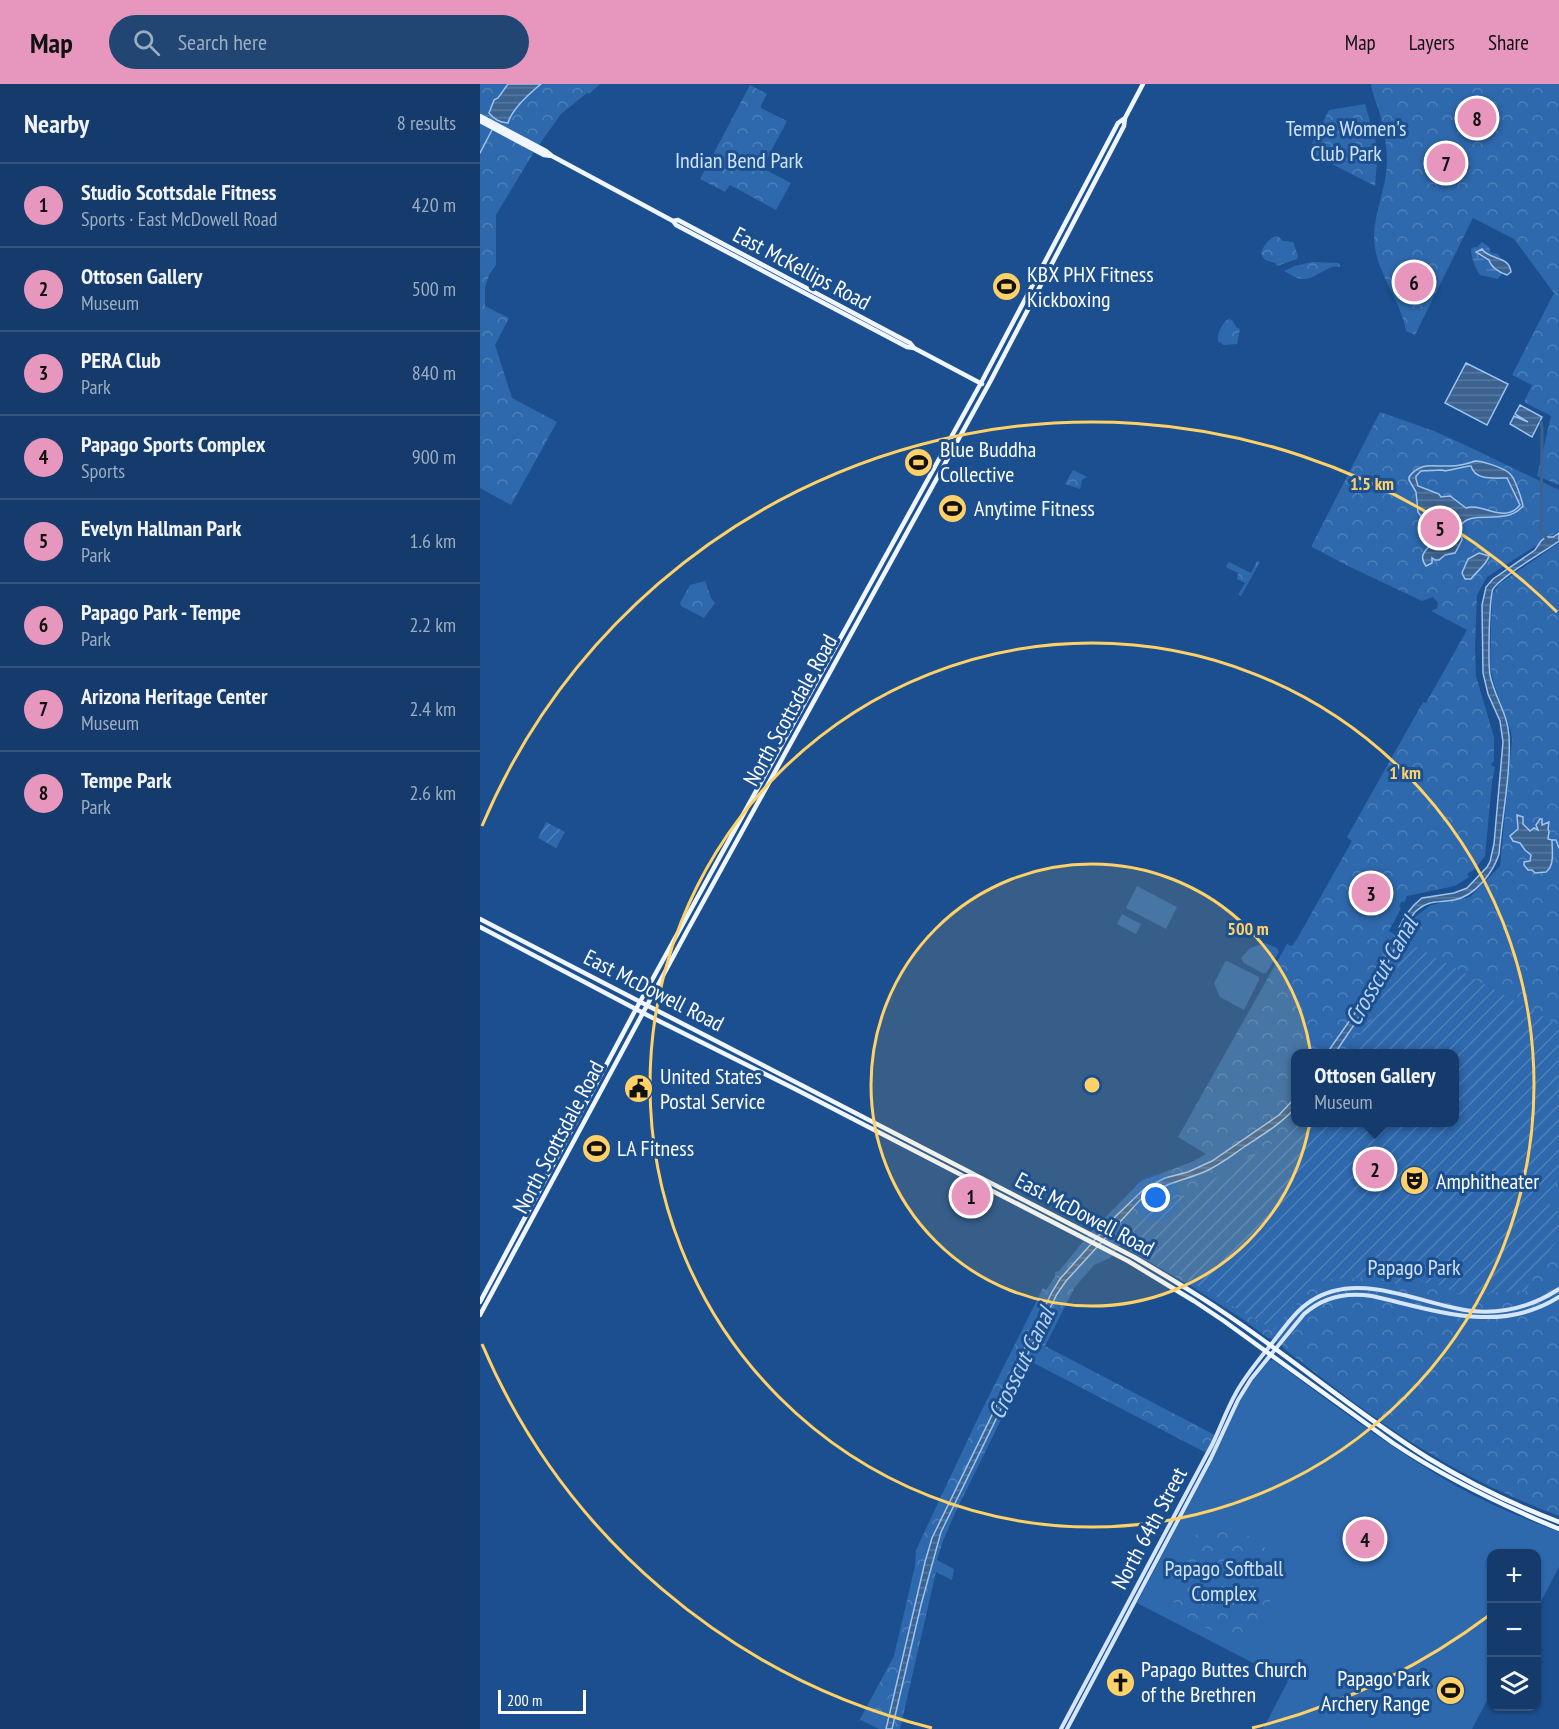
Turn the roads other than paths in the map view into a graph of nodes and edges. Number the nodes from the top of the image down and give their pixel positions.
1 (1143, 84) edge
2 (480, 116) edge
3 (1125, 118) junction
4 (480, 121) edge
5 (494, 126) junction
6 (981, 383) junction
7 (987, 386) junction
8 (480, 919) edge
9 (480, 927) edge
10 (640, 1002) junction
11 (647, 1006) junction
12 (636, 1009) junction
13 (643, 1013) junction
14 (719, 1043) junction
15 (715, 1049) junction
16 (871, 1121) junction
17 (868, 1127) junction
18 (900, 1136) junction
19 (897, 1142) junction
20 (1007, 1191) junction
21 (1004, 1198) junction
22 (1158, 1271) junction
23 (1559, 1289) edge
24 (1179, 1292) junction
25 (1559, 1297) edge
26 (480, 1302) edge
27 (1211, 1304) junction
28 (480, 1315) edge
29 (1273, 1347) junction
30 (1268, 1353) junction
31 (1230, 1410) junction
32 (1559, 1522) edge
33 (1559, 1529) edge
34 (1061, 1729) edge
35 (1067, 1729) edge

1 - 3 main road, North Scottsdale Road
2 - 5 main road, East McKellips Road
3 - 6 main road, North Scottsdale Road
3 - 7 main road, North Scottsdale Road
4 - 5 main road, East McKellips Road
5 - 6 main road, East McKellips Road
6 - 7 main road, East McKellips Road
6 - 10 main road, North Scottsdale Road
7 - 11 main road, North Scottsdale Road
8 - 10 main road, East McDowell Road
9 - 12 main road, East McDowell Road
10 - 11 main road, East McDowell Road
10 - 12 main road, North Scottsdale Road
11 - 13 main road, North Scottsdale Road
11 - 14 main road, East McDowell Road
12 - 13 main road, East McDowell Road
12 - 26 main road, North Scottsdale Road
13 - 15 main road, East McDowell Road
13 - 28 main road, North Scottsdale Road
14 - 15 main road
14 - 16 main road, East McDowell Road
15 - 17 main road, East McDowell Road
16 - 17 main road
16 - 18 main road, East McDowell Road
17 - 19 main road, East McDowell Road
18 - 19 main road
18 - 20 main road, East McDowell Road
19 - 21 main road, East McDowell Road
20 - 21 main road
20 - 22 main road, East McDowell Road
21 - 24 main road, East McDowell Road
22 - 24 main road
22 - 27 main road, East McDowell Road
23 - 29 main road
24 - 27 main road
24 - 30 main road, East McDowell Road
25 - 29 main road
27 - 29 main road, East McDowell Road
29 - 30 main road, North 64th Street
29 - 32 main road, East McDowell Road
30 - 31 main road, North 64th Street
30 - 33 main road, East McDowell Road
31 - 34 main road, North 64th Street
31 - 35 main road, North 64th Street

